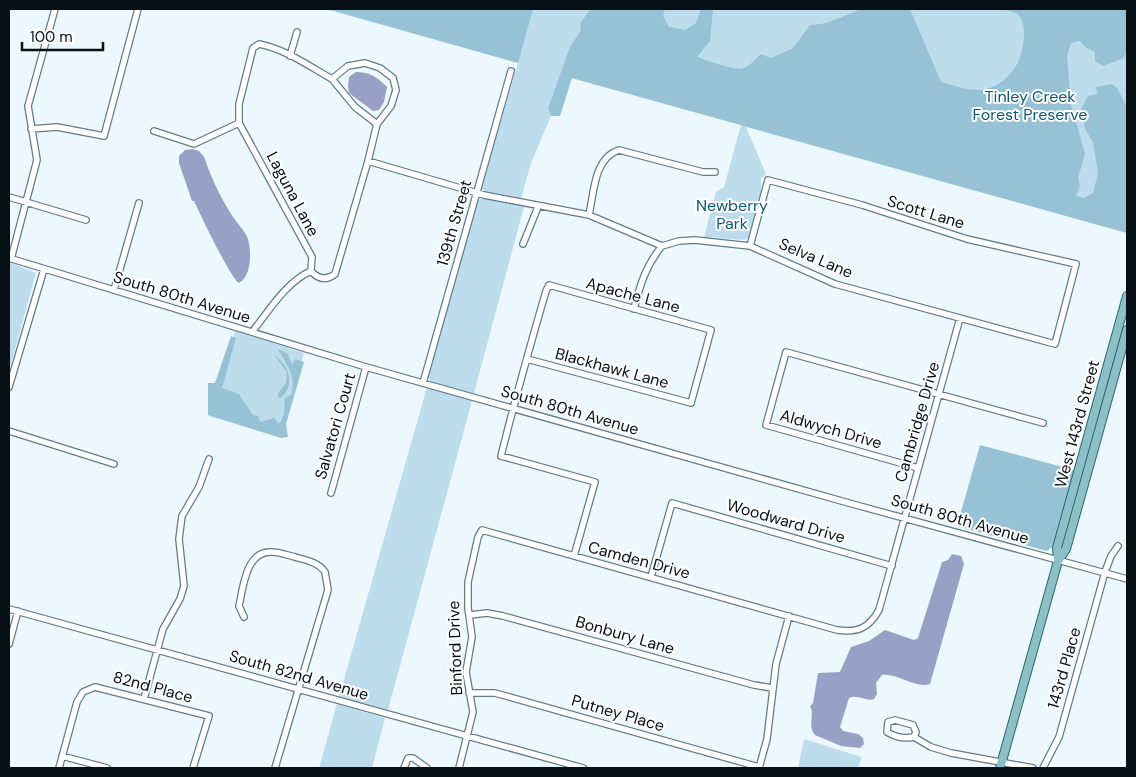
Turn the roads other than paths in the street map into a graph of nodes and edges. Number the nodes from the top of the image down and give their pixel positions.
1 (55, 9) edge
2 (138, 9) edge
3 (297, 32) dead end
4 (290, 56) junction
5 (510, 71) dead end
6 (332, 79) junction
7 (240, 123) junction
8 (377, 124) junction
9 (31, 129) junction
10 (154, 131) dead end
11 (368, 161) junction
12 (715, 172) dead end
13 (478, 193) junction
14 (9, 197) edge
15 (26, 202) junction
16 (140, 203) dead end
17 (538, 207) junction
18 (589, 215) junction
19 (86, 220) dead end
20 (523, 244) dead end
21 (662, 246) junction
22 (750, 246) junction
23 (10, 259) edge
24 (44, 269) junction
25 (311, 271) junction
26 (114, 290) junction
27 (1127, 296) edge
28 (634, 309) junction
29 (960, 318) junction
30 (252, 332) junction
31 (1127, 334) edge
32 (1116, 335) junction
33 (1055, 344) joint
34 (527, 359) junction
35 (366, 367) junction
36 (423, 383) junction
37 (9, 387) edge
38 (939, 394) junction
39 (691, 403) joint
40 (513, 409) junction
41 (1043, 423) dead end
42 (9, 431) edge
43 (208, 459) dead end
44 (114, 464) dead end
45 (918, 468) junction
46 (331, 493) dead end
47 (905, 517) junction
48 (482, 530) joint
49 (1118, 546) dead end
50 (574, 556) junction
51 (1058, 561) junction
52 (892, 566) junction
53 (1105, 572) junction
54 (651, 577) junction
55 (1127, 579) edge
56 (9, 609) edge
57 (18, 611) junction
58 (470, 615) junction
59 (789, 616) junction
60 (244, 617) dead end
61 (9, 644) edge
62 (158, 650) junction
63 (772, 688) junction
64 (298, 690) junction
65 (469, 693) junction
66 (144, 699) junction
67 (468, 736) junction
68 (914, 737) junction
69 (62, 756) junction
70 (1001, 765) edge
71 (420, 766) edge
72 (59, 768) edge
73 (107, 768) edge
74 (193, 768) edge
75 (275, 768) edge
76 (404, 768) edge
77 (427, 768) edge
78 (459, 768) edge
79 (583, 768) edge
80 (759, 768) edge
81 (1033, 768) edge
82 (1043, 768) edge

1 - 9 street
2 - 9 street
3 - 4 street
4 - 6 street
4 - 7 street, Laguna Lane
5 - 13 street, 139th Street
6 - 8 street
6 - 8 street
7 - 10 street
7 - 25 street, Laguna Lane
8 - 11 street
9 - 15 street
11 - 13 street
11 - 25 street
12 - 18 street
13 - 17 street
13 - 36 street, 139th Street
14 - 15 street
15 - 19 street
15 - 23 street
16 - 26 street
17 - 18 street
17 - 20 street
18 - 21 street
21 - 22 street, Selva Lane
21 - 28 street
22 - 29 street, Selva Lane
22 - 33 street, Scott Lane
23 - 24 street, South 80th Avenue
24 - 26 street, South 80th Avenue
24 - 37 street
25 - 30 street
26 - 30 street, South 80th Avenue
27 - 32 main road, West 143rd Street
28 - 34 street, Apache Lane
28 - 39 street, Apache Lane
29 - 33 street, Selva Lane
29 - 38 street, Cambridge Drive
30 - 35 street, South 80th Avenue
31 - 32 street
31 - 51 main road, West 143rd Street
32 - 51 main road, West 143rd Street
34 - 39 street, Blackhawk Lane
34 - 40 street
35 - 36 street, South 80th Avenue
35 - 46 street, Salvatori Court
36 - 40 street, South 80th Avenue
38 - 41 street
38 - 45 street, Cambridge Drive
38 - 45 street, Aldwych Drive
40 - 47 street, South 80th Avenue
40 - 50 street
42 - 44 street
43 - 62 street
45 - 47 street, Cambridge Drive
47 - 51 street, South 80th Avenue
47 - 52 street, Cambridge Drive
48 - 50 street, Camden Drive
48 - 58 street, Binford Drive
49 - 53 street, 143rd Place
50 - 54 street, Camden Drive
51 - 53 street, South 80th Avenue
51 - 70 main road, West 143rd Street
52 - 54 street, Woodward Drive
52 - 59 street, Cambridge Drive
53 - 55 street, South 80th Avenue
53 - 82 street, 143rd Place
54 - 59 street, Camden Drive
56 - 57 street, South 82nd Avenue
57 - 61 street
57 - 62 street, South 82nd Avenue
58 - 63 street, Bonbury Lane
58 - 65 street, Binford Drive
59 - 63 street
60 - 64 street
62 - 64 street, South 82nd Avenue
62 - 66 street
63 - 80 street
64 - 67 street, South 82nd Avenue
64 - 75 street
65 - 67 street, Binford Drive
65 - 80 street, Putney Place
66 - 69 street, 82nd Place
66 - 74 street, 82nd Place
67 - 78 street, Binford Drive
67 - 79 street, South 82nd Avenue
68 - 68 street
68 - 70 street
69 - 72 street
69 - 73 street
70 - 81 street
71 - 76 street
71 - 77 street

